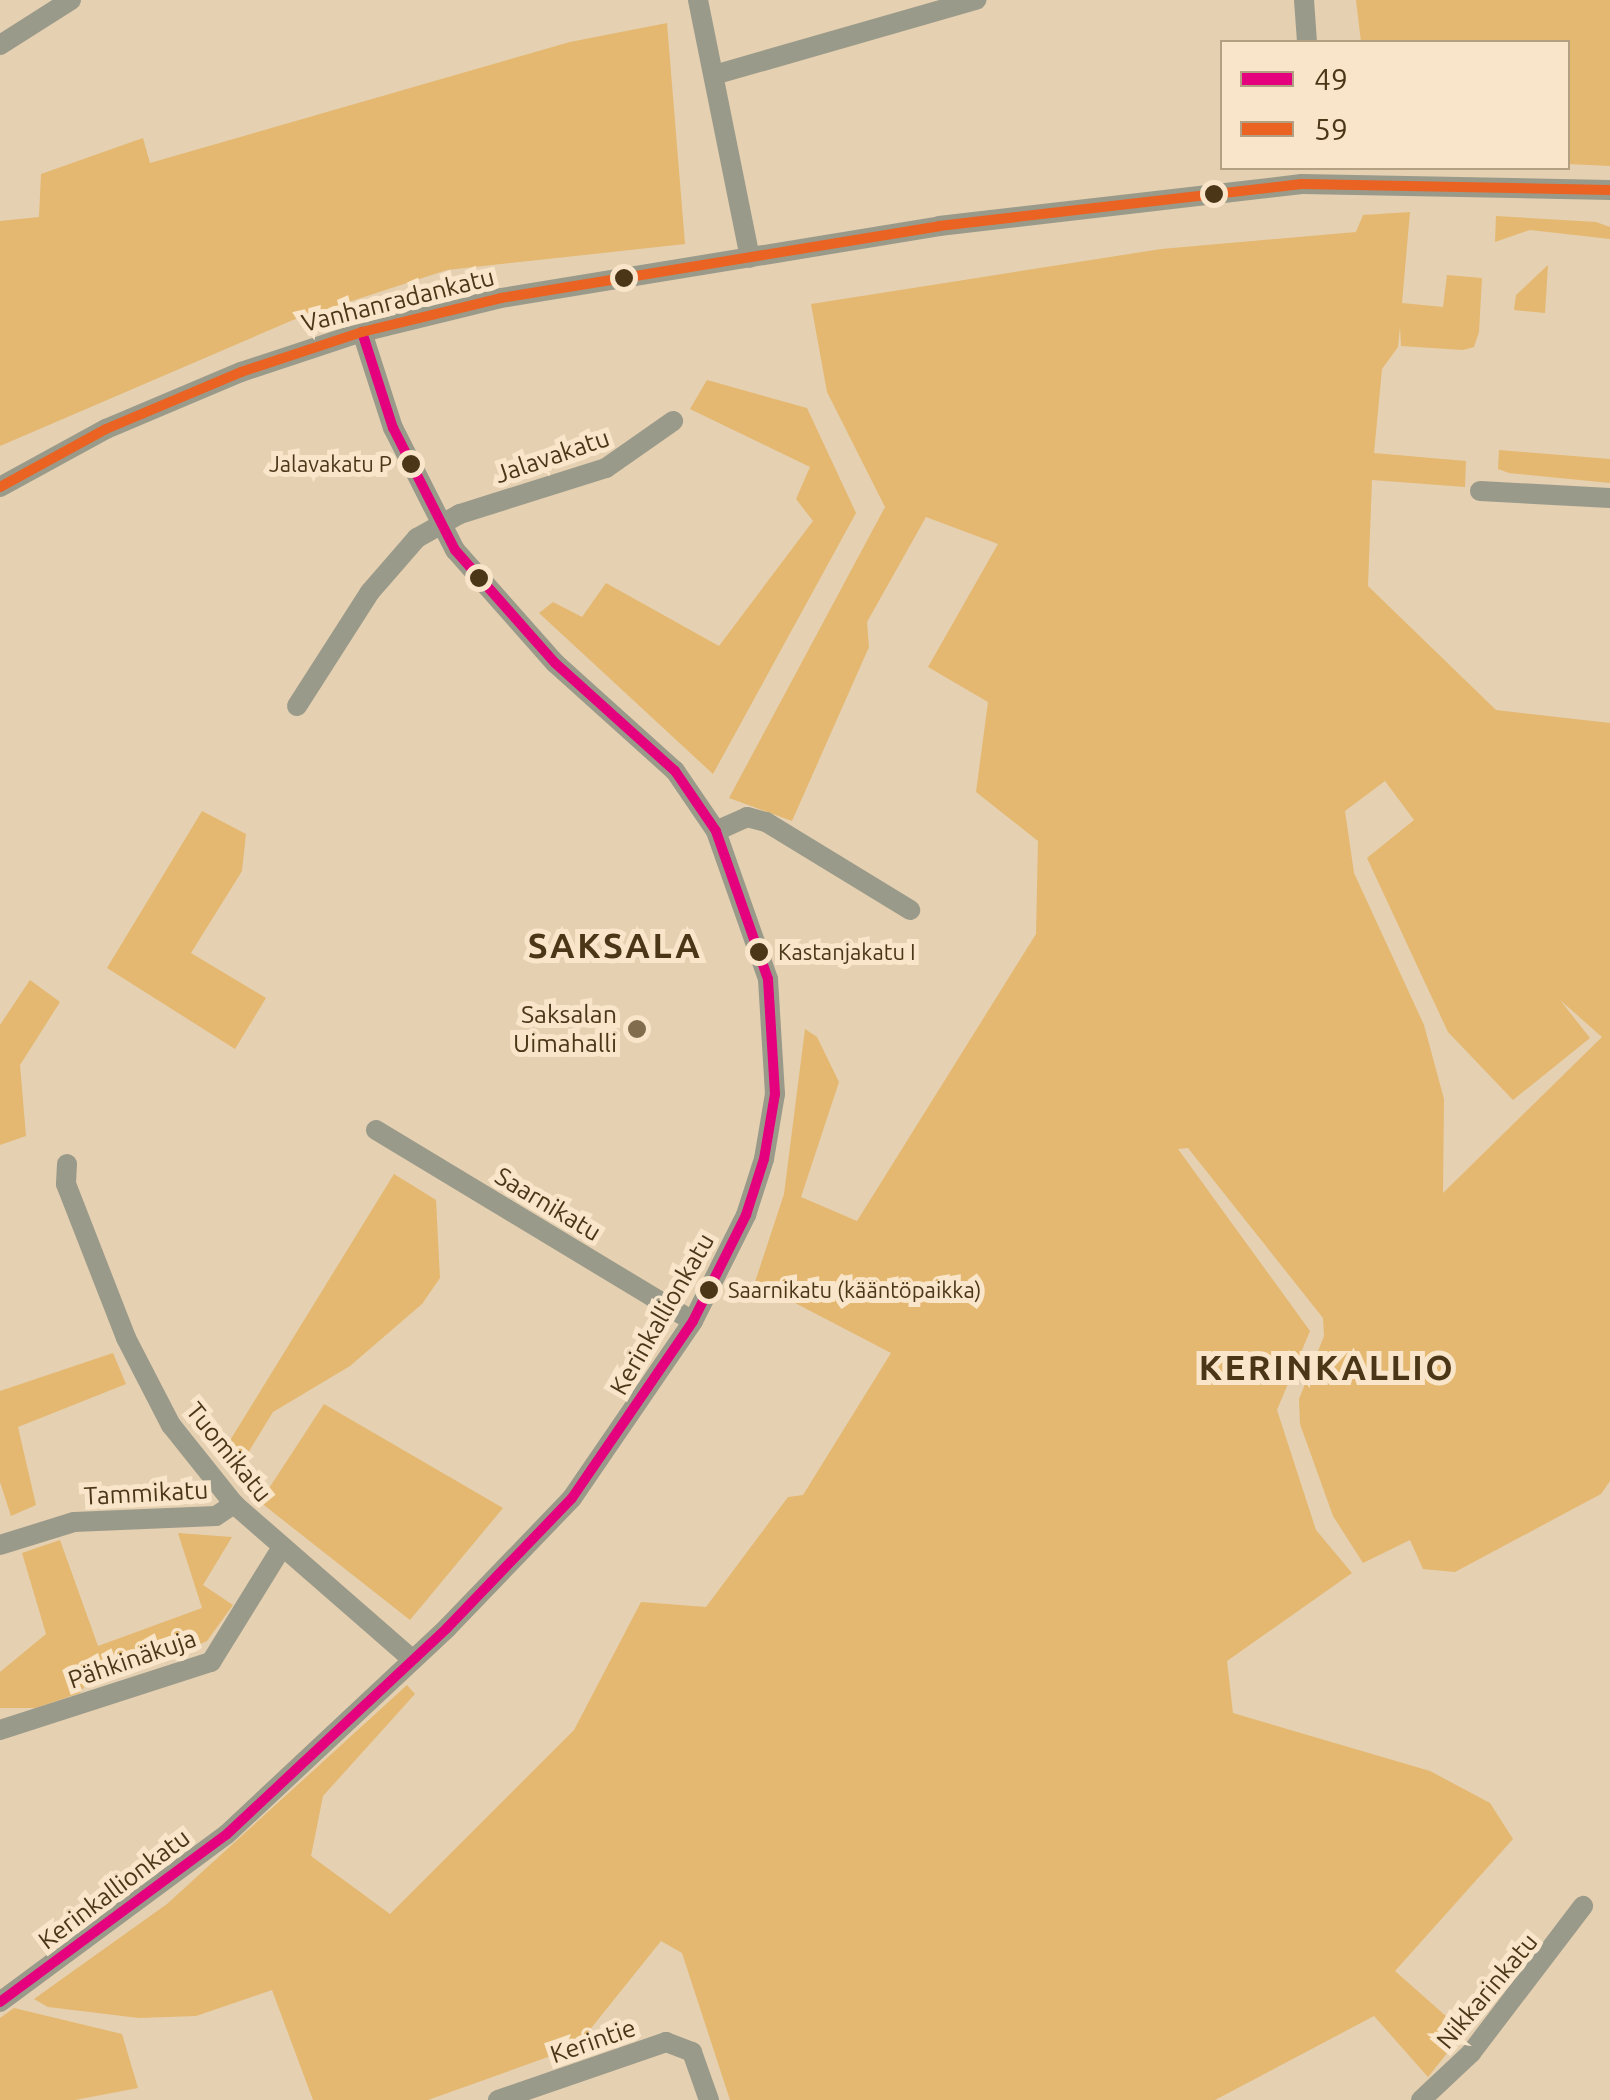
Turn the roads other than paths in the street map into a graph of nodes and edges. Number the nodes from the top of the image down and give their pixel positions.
1 (71, 0) edge
2 (698, 0) edge
3 (976, 0) edge
4 (1304, 0) edge
5 (1307, 40) edge
6 (0, 45) edge
7 (714, 75) junction
8 (1302, 176) edge
9 (1610, 190) edge
10 (750, 258) junction
11 (362, 332) junction
12 (673, 421) dead end
13 (0, 486) edge
14 (1480, 492) dead end
15 (1610, 498) edge
16 (440, 525) junction
17 (298, 706) dead end
18 (716, 831) junction
19 (910, 910) dead end
20 (376, 1130) dead end
21 (67, 1164) dead end
22 (693, 1321) junction
23 (234, 1504) junction
24 (0, 1545) edge
25 (282, 1547) junction
26 (413, 1660) junction
27 (0, 1730) edge
28 (1583, 1906) dead end
29 (0, 2002) edge
30 (498, 2100) edge
31 (709, 2100) edge
32 (1420, 2100) edge

1 - 6 street
2 - 7 street
3 - 7 street
4 - 5 street
7 - 10 street
8 - 9 street, Vanhanradankatu
8 - 10 street, Vanhanradankatu
10 - 11 street, Vanhanradankatu
11 - 13 street, Vanhanradankatu
11 - 16 street, Kerinkallionkatu
12 - 16 street, Jalavakatu
14 - 15 street
16 - 17 street, Jalavakatu
16 - 18 street, Kerinkallionkatu
18 - 19 street
18 - 22 street, Kerinkallionkatu
20 - 22 street, Saarnikatu
21 - 23 street, Tuomikatu
22 - 26 street, Kerinkallionkatu
23 - 24 street, Tammikatu
23 - 25 street, Tuomikatu
25 - 26 street, Tuomikatu
25 - 27 street, Pähkinäkuja
26 - 29 street, Kerinkallionkatu
28 - 32 street, Nikkarinkatu
30 - 31 street, Kerintie

